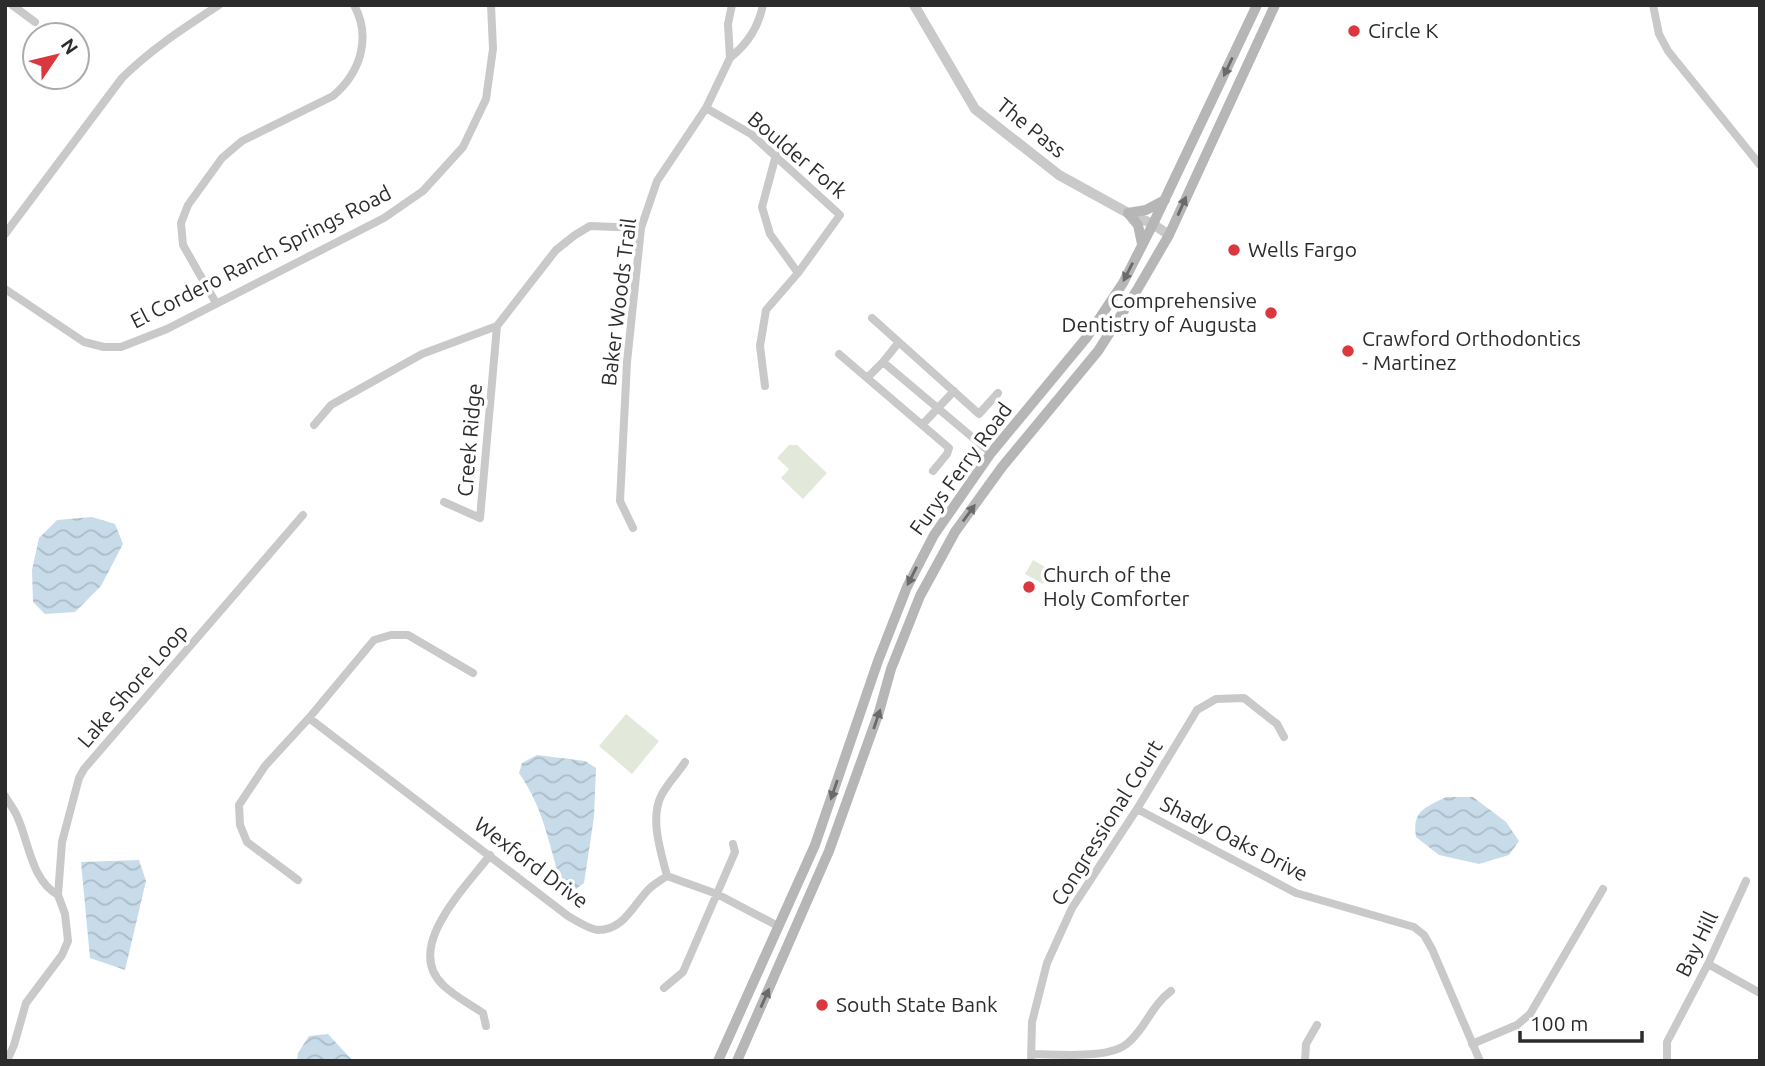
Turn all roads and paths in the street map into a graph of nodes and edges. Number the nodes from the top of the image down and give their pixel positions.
1 (12, 5) edge
2 (219, 5) edge
3 (354, 5) edge
4 (491, 5) edge
5 (732, 5) edge
6 (763, 5) edge
7 (914, 5) edge
8 (1257, 5) edge
9 (1275, 5) edge
10 (1653, 5) edge
11 (34, 21) edge
12 (730, 58) junction
13 (706, 108) junction
14 (776, 155) junction
15 (1760, 165) edge
16 (1164, 200) junction
17 (1128, 213) junction
18 (1153, 224) junction
19 (640, 228) junction
20 (5, 234) edge
21 (1169, 235) junction
22 (1142, 246) junction
23 (798, 273) junction
24 (5, 289) edge
25 (216, 303) junction
26 (872, 318) dead end
27 (498, 326) junction
28 (899, 342) junction
29 (839, 354) dead end
30 (883, 362) junction
31 (867, 378) junction
32 (765, 386) dead end
33 (954, 391) junction
34 (998, 393) dead end
35 (938, 408) junction
36 (314, 425) dead end
37 (922, 425) junction
38 (991, 453) junction
39 (933, 471) dead end
40 (444, 502) dead end
41 (303, 515) dead end
42 (633, 527) dead end
43 (473, 673) dead end
44 (309, 719) junction
45 (1284, 737) dead end
46 (685, 762) dead end
47 (5, 796) edge
48 (1137, 809) junction
49 (733, 844) dead end
50 (490, 855) junction
51 (667, 876) junction
52 (298, 880) dead end
53 (1746, 881) dead end
54 (1603, 889) dead end
55 (717, 894) junction
56 (58, 895) junction
57 (779, 926) junction
58 (1708, 964) junction
59 (664, 988) dead end
60 (1171, 991) dead end
61 (1760, 993) edge
62 (1317, 1025) dead end
63 (486, 1026) dead end
64 (1472, 1044) junction
65 (1032, 1057) edge
66 (7, 1061) edge
67 (718, 1061) edge
68 (737, 1061) edge
69 (1305, 1061) edge
70 (1480, 1061) edge
71 (1667, 1061) edge

1 - 11 street
2 - 20 street
3 - 25 street
4 - 25 street, El Cordero Ranch Springs Road
5 - 12 street, Baker Woods Trail
6 - 12 street, Baker Woods Trail
7 - 17 street, The Pass
8 -> 16 main road, Furys Ferry Road
21 -> 9 main road, Furys Ferry Road
10 - 15 street
12 - 13 street, Baker Woods Trail
13 - 14 street, Boulder Fork
13 - 19 street, Baker Woods Trail
14 - 23 street
14 - 23 street, Boulder Fork
16 - 17 main road
16 - 18 main road, Furys Ferry Road
17 - 18 street, The Pass
17 - 22 main road
18 - 21 street, The Pass
18 - 22 main road, Furys Ferry Road
19 - 27 street
19 - 42 street, Baker Woods Trail
68 -> 21 main road, Furys Ferry Road
22 -> 38 main road, Furys Ferry Road
23 - 32 street, Boulder Fork
24 - 25 street, El Cordero Ranch Springs Road
26 - 28 street
27 - 36 street
27 - 40 street, Creek Ridge
28 - 30 street
28 - 33 street
29 - 31 street
30 - 31 street
30 - 35 street
31 - 37 street
33 - 34 street
33 - 35 street
35 - 37 street
35 - 38 street
37 - 39 street
38 -> 57 main road, Furys Ferry Road
41 - 56 street, Lake Shore Loop
43 - 44 street
44 - 50 street, Wexford Drive
44 - 52 street
45 - 48 street, Congressional Court
46 - 51 street
47 - 56 street
48 - 64 street, Shady Oaks Drive
48 - 65 street, Congressional Court
49 - 55 street
50 - 51 street, Wexford Drive
50 - 63 street
51 - 55 street
53 - 58 street, Bay Hill
54 - 64 street
55 - 57 street
55 - 59 street
56 - 66 street, Lake Shore Loop
57 - 67 main road, Furys Ferry Road
58 - 61 street
58 - 71 street, Bay Hill
60 - 65 street
62 - 69 street
64 - 70 street, Shady Oaks Drive

